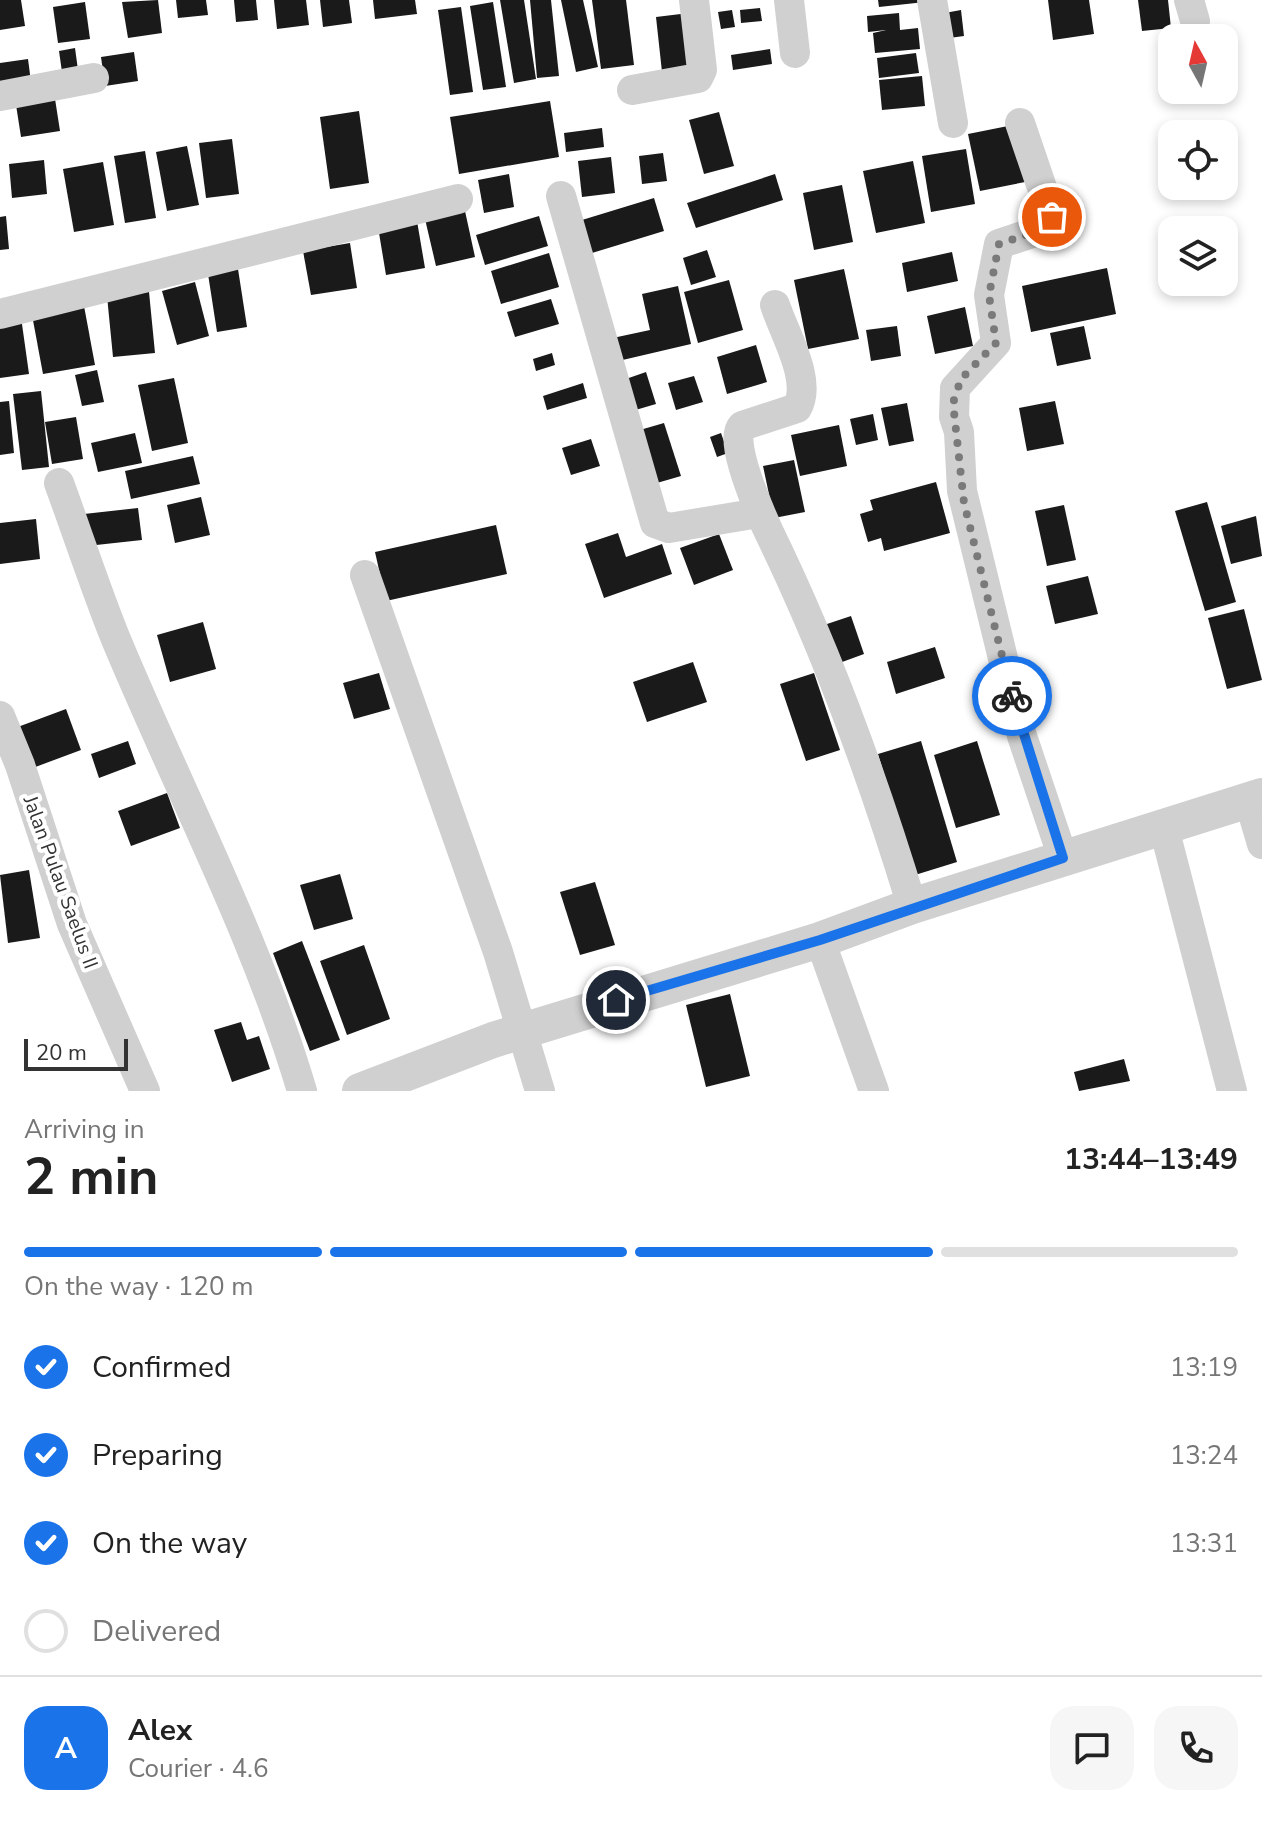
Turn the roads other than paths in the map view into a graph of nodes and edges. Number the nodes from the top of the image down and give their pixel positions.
1 (694, 0) edge
2 (789, 0) edge
3 (932, 0) edge
4 (795, 53) dead end
5 (94, 78) dead end
6 (632, 90) dead end
7 (0, 96) edge
8 (953, 123) dead end
9 (1020, 123) dead end
10 (561, 196) dead end
11 (458, 199) dead end
12 (775, 305) dead end
13 (0, 314) edge
14 (59, 483) dead end
15 (759, 513) junction
16 (365, 575) dead end
17 (0, 716) edge
18 (1256, 798) edge
19 (1164, 828) junction
20 (1262, 844) edge
21 (1063, 858) junction
22 (912, 906) junction
23 (820, 940) junction
24 (524, 1030) junction
25 (145, 1091) edge
26 (302, 1091) edge
27 (360, 1091) edge
28 (540, 1091) edge
29 (874, 1091) edge
30 (1232, 1091) edge

1 - 6 street
2 - 4 street
3 - 8 street
5 - 7 street
9 - 21 street
10 - 15 street
11 - 13 street
12 - 15 street
14 - 26 street
15 - 22 street
16 - 24 street
17 - 25 street, Jalan Pulau Saelus II
18 - 19 street
18 - 20 street
19 - 21 street
19 - 30 street
21 - 22 street
22 - 23 street
23 - 24 street
23 - 29 street
24 - 27 street
24 - 28 street

